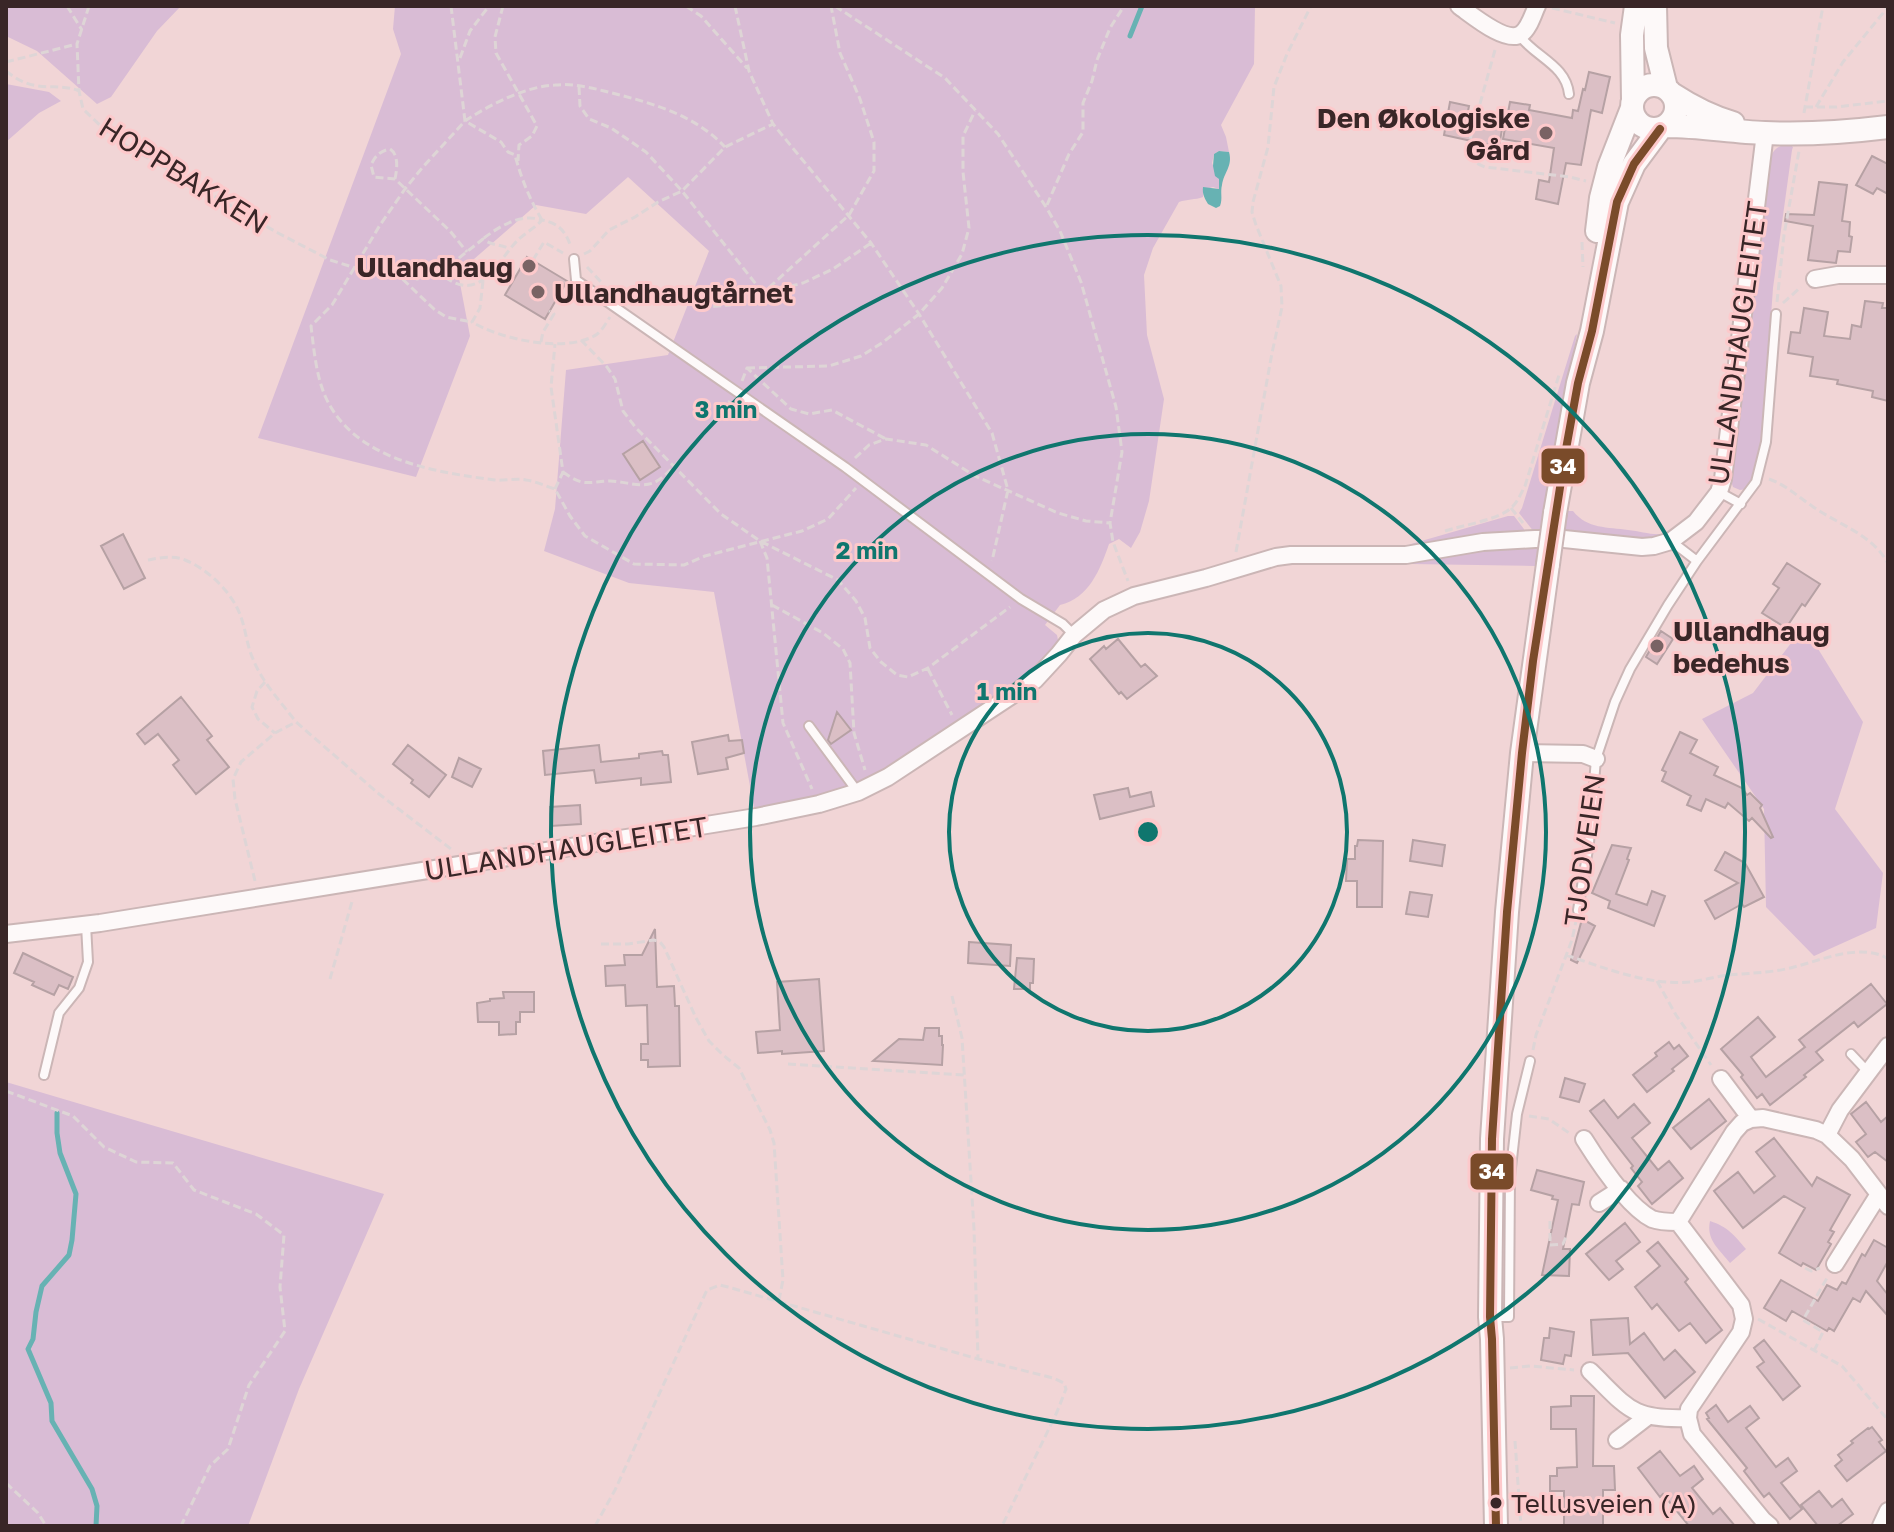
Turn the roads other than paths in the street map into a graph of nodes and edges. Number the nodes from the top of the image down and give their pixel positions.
1 (1459, 6) edge
2 (1636, 6) edge
3 (1655, 6) edge
4 (1545, 7) edge
5 (1519, 35) junction
6 (1669, 91) junction
7 (1569, 94) dead end
8 (1632, 104) junction
9 (1664, 127) junction
10 (1888, 127) edge
11 (1765, 133) junction
12 (574, 259) road end
13 (1888, 275) edge
14 (1815, 279) road end
15 (1776, 314) road end
16 (1569, 376) junction
17 (1719, 492) junction
18 (1741, 504) junction
19 (1671, 541) junction
20 (1697, 561) junction
21 (1074, 635) junction
22 (809, 726) dead end
23 (1522, 753) junction
24 (1596, 759) junction
25 (864, 789) junction
26 (1578, 910) road end
27 (86, 925) junction
28 (6, 934) edge
29 (1888, 1046) edge
30 (1851, 1054) dead end
31 (1530, 1061) road end
32 (1869, 1072) junction
33 (44, 1075) dead end
34 (1721, 1079) road end
35 (1751, 1119) junction
36 (1827, 1135) junction
37 (1584, 1139) road end
38 (1621, 1189) junction
39 (1883, 1200) edge
40 (1599, 1203) dead end
41 (1678, 1222) junction
42 (1835, 1264) road end
43 (1490, 1317) junction
44 (1590, 1371) road end
45 (1647, 1417) junction
46 (1688, 1418) junction
47 (1617, 1440) dead end
48 (1888, 1511) edge
49 (1763, 1524) edge
50 (1480, 1526) edge
51 (1496, 1526) edge
52 (1881, 1526) edge

1 - 5 street
2 - 8 main road
3 - 6 main road
4 - 5 street
5 - 7 lane
6 - 8 main road
6 - 9 main road
6 - 11 main road
8 - 9 main road
8 - 16 main road
9 - 11 main road
9 - 16 main road
10 - 11 main road
11 - 17 street, ULLANDHAUGLEITET
12 - 21 lane
13 - 14 street
15 - 18 lane, TJODVEIEN
16 - 23 main road, bridge
17 - 18 lane
17 - 19 street, ULLANDHAUGLEITET
18 - 20 lane, TJODVEIEN
19 - 20 lane
19 - 21 street, ULLANDHAUGLEITET
20 - 24 lane, TJODVEIEN
21 - 25 street, ULLANDHAUGLEITET
22 - 25 lane
23 - 24 street, TJODVEIEN
23 - 43 main road
24 - 26 lane, TJODVEIEN
25 - 27 street, ULLANDHAUGLEITET
27 - 28 street, ULLANDHAUGLEITET
27 - 33 lane
29 - 32 street
30 - 32 lane
31 - 43 lane
32 - 36 street
34 - 35 street
35 - 36 street
35 - 41 street
36 - 39 street
37 - 38 street
38 - 40 street
38 - 41 street
39 - 42 street
41 - 46 street
43 - 50 main road
43 - 51 main road
44 - 45 street
45 - 46 street
45 - 47 street
46 - 49 street
48 - 52 street

